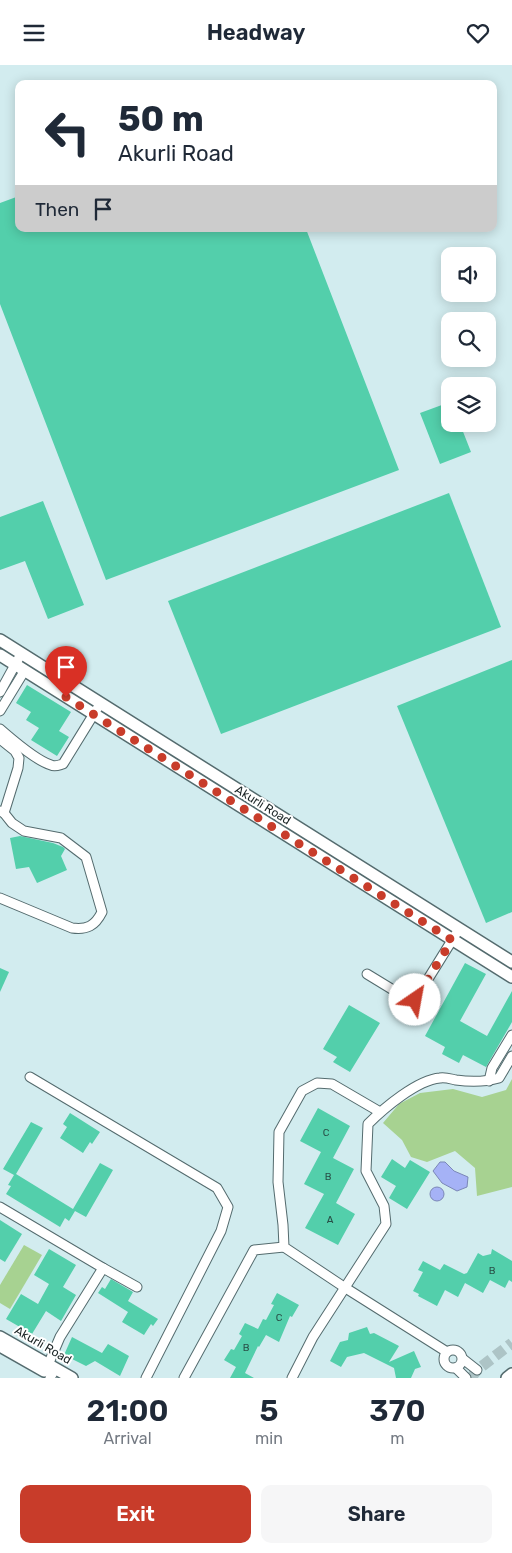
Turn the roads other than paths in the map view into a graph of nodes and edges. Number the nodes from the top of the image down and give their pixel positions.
1 (0, 640) edge
2 (21, 654) junction
3 (0, 655) edge
4 (20, 667) junction
5 (0, 692) edge
6 (97, 709) junction
7 (0, 711) edge
8 (0, 729) edge
9 (0, 739) edge
10 (154, 745) junction
11 (264, 807) junction
12 (2, 812) edge
13 (257, 817) junction
14 (302, 831) junction
15 (295, 841) junction
16 (332, 850) junction
17 (327, 861) junction
18 (368, 872) junction
19 (362, 883) junction
20 (0, 898) edge
21 (414, 900) junction
22 (407, 911) junction
23 (459, 929) junction
24 (452, 940) junction
25 (491, 949) junction
26 (485, 961) junction
27 (512, 962) edge
28 (367, 974) dead end
29 (512, 977) edge
30 (512, 1035) edge
31 (512, 1056) edge
32 (30, 1077) dead end
33 (489, 1081) junction
34 (380, 1112) junction
35 (0, 1207) edge
36 (284, 1247) junction
37 (102, 1268) junction
38 (137, 1287) dead end
39 (344, 1287) junction
40 (0, 1337) edge
41 (0, 1346) edge
42 (447, 1353) junction
43 (463, 1359) junction
44 (456, 1368) junction
45 (477, 1370) dead end
46 (52, 1373) edge
47 (512, 1374) edge
48 (72, 1378) edge
49 (146, 1378) edge
50 (184, 1378) edge
51 (292, 1378) edge
52 (466, 1378) edge
53 (507, 1378) edge

1 - 2 street, Akurli Road
2 - 4 street
2 - 6 street, Akurli Road
3 - 4 street, Akurli Road
4 - 5 street
4 - 6 street, Akurli Road
4 - 7 street
6 - 8 street
6 - 10 street, Akurli Road
9 - 12 street
10 - 11 street, Akurli Road
10 - 13 street, Akurli Road
11 - 13 street
11 - 14 street, Akurli Road
12 - 20 street
13 - 15 street, Akurli Road
14 - 15 street
14 - 16 street, Akurli Road
15 - 17 street, Akurli Road
16 - 17 street
16 - 18 street, Akurli Road
17 - 19 street, Akurli Road
18 - 19 street
18 - 21 street, Akurli Road
19 - 22 street, Akurli Road
21 - 22 street
21 - 23 street, Akurli Road
22 - 24 street, Akurli Road
23 - 24 street
23 - 25 street, Akurli Road
24 - 26 street, Akurli Road
24 - 28 street
25 - 26 street
25 - 27 street, Akurli Road
26 - 29 street, Akurli Road
30 - 33 street
31 - 33 street
32 - 49 street
33 - 34 street
34 - 36 street
34 - 39 street
35 - 37 street
36 - 39 street
36 - 50 street
37 - 38 street
37 - 46 street
39 - 42 street
39 - 51 street
40 - 46 street, Akurli Road
41 - 46 street, Akurli Road
42 - 43 street
42 - 44 street
43 - 44 street
43 - 45 street
44 - 52 street
46 - 48 street, Akurli Road
47 - 53 street

